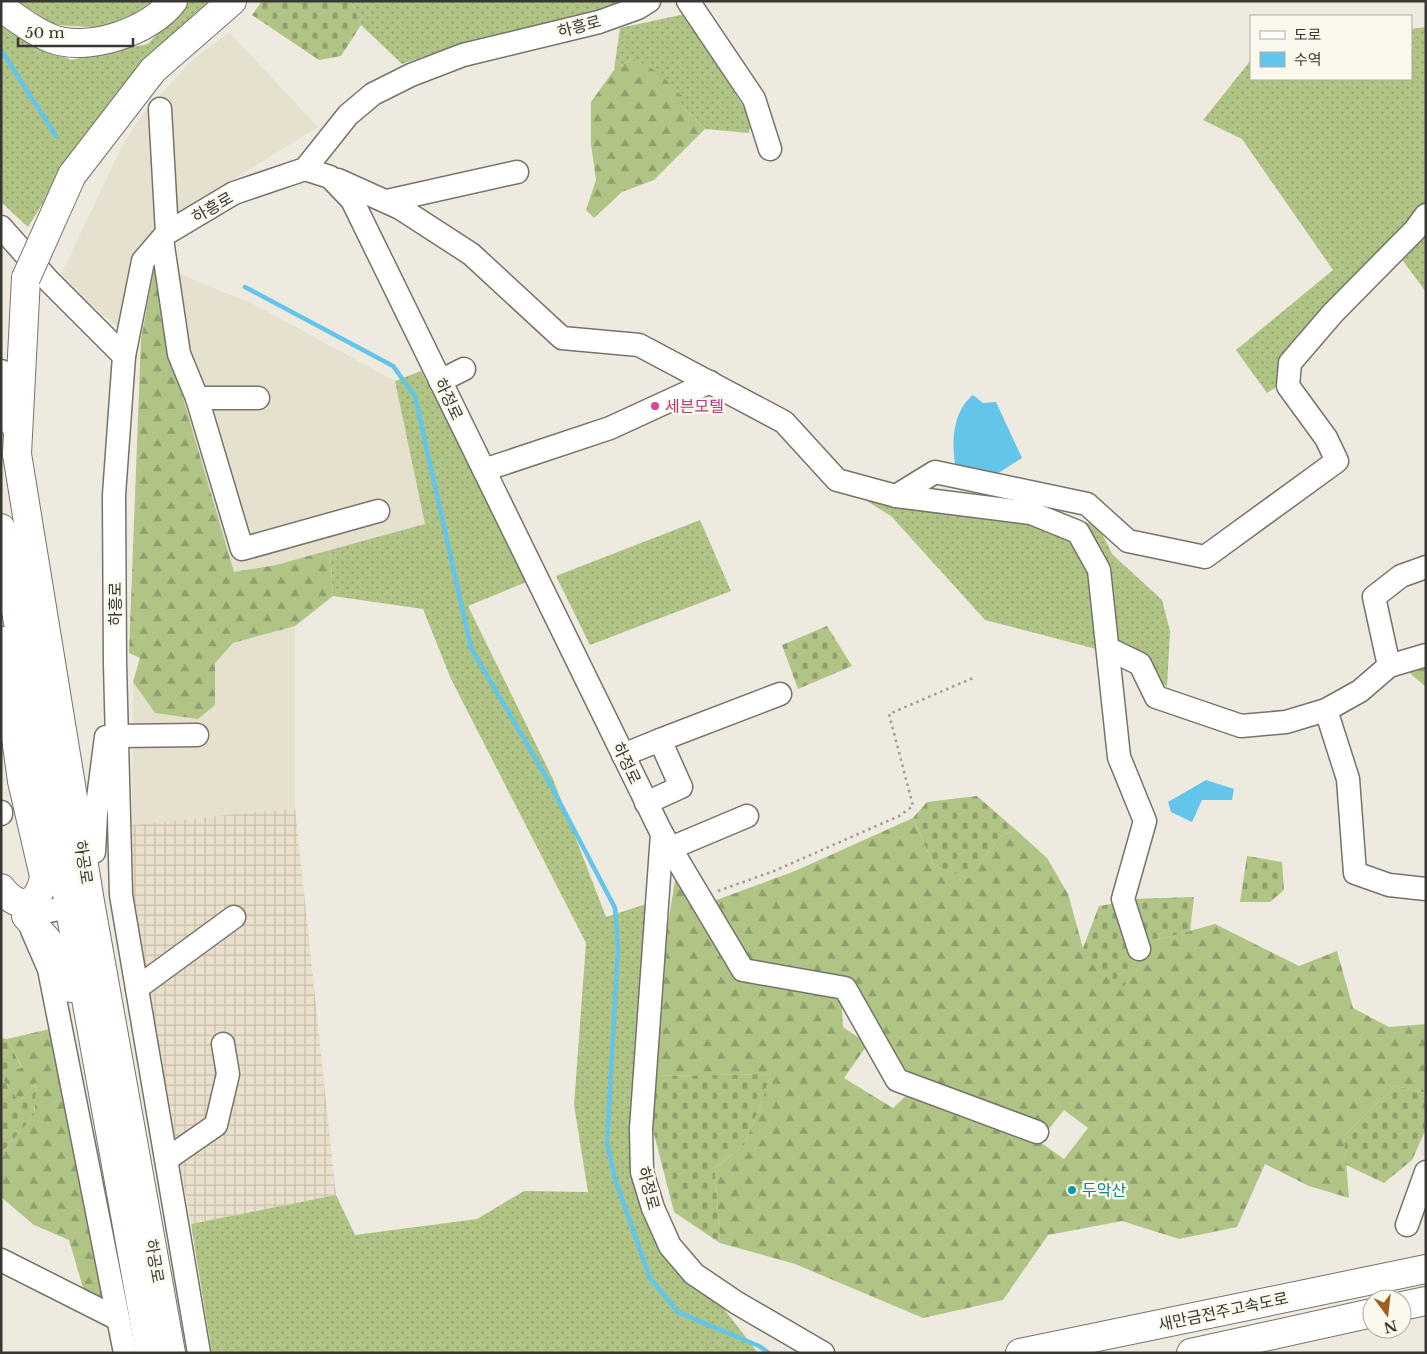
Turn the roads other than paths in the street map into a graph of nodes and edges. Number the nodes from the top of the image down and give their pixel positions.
1 (173, 1) edge
2 (232, 1) edge
3 (649, 1) edge
4 (688, 1) edge
5 (1, 7) edge
6 (160, 109) dead end
7 (770, 149) dead end
8 (305, 169) junction
9 (517, 172) dead end
10 (330, 177) junction
11 (386, 202) junction
12 (1426, 215) edge
13 (1, 227) edge
14 (165, 236) junction
15 (124, 356) junction
16 (464, 369) dead end
17 (1, 371) edge
18 (440, 380) junction
19 (710, 382) junction
20 (197, 398) junction
21 (258, 398) dead end
22 (17, 454) junction
23 (484, 470) junction
24 (896, 496) junction
25 (378, 511) dead end
26 (1, 528) edge
27 (1426, 567) edge
28 (1, 592) edge
29 (1109, 649) junction
30 (1426, 655) edge
31 (115, 664) junction
32 (1389, 666) junction
33 (780, 694) dead end
34 (1326, 710) junction
35 (196, 735) dead end
36 (117, 736) junction
37 (660, 740) junction
38 (623, 755) junction
39 (646, 803) junction
40 (747, 816) dead end
41 (666, 841) junction
42 (83, 855) junction
43 (1, 888) edge
44 (1426, 889) edge
45 (1, 892) edge
46 (80, 905) junction
47 (26, 916) junction
48 (234, 917) dead end
49 (1139, 949) dead end
50 (137, 988) junction
51 (223, 1044) dead end
52 (106, 1112) junction
53 (1037, 1132) dead end
54 (167, 1159) junction
55 (1426, 1172) edge
56 (1407, 1225) dead end
57 (1, 1260) edge
58 (1426, 1269) edge
59 (1426, 1301) edge
60 (1412, 1304) edge
61 (1362, 1314) edge
62 (118, 1319) junction
63 (125, 1353) edge
64 (150, 1353) edge
65 (171, 1353) edge
66 (199, 1353) edge
67 (824, 1353) edge
68 (1020, 1353) edge
69 (1191, 1353) edge

1 - 5 main road
2 - 22 main road, bridge
3 - 8 street, 하흥로
4 - 7 street
6 - 14 street
8 - 10 street, 하정로
8 - 14 street, 하흥로
9 - 11 street
10 - 11 street
10 - 18 street, 하정로
11 - 19 street
12 - 24 street
13 - 15 street
14 - 15 street, 하흥로
14 - 20 street
15 - 31 street, 하흥로
16 - 18 street
17 - 22 street, 하공로
18 - 23 street, 하정로
19 - 23 street
19 - 24 street
20 - 21 street
20 - 25 street
22 - 42 main road, 하공로
23 - 38 street, 하정로
24 - 29 street
26 - 46 main road, 하공로
27 - 32 street
28 - 43 main road
29 - 34 street
29 - 49 street
30 - 32 street
31 - 36 street
31 - 42 street
32 - 34 street
33 - 37 street
34 - 44 street
35 - 36 street
36 - 50 street
37 - 38 street
37 - 39 street
38 - 39 street, 하정로
39 - 41 street, 하정로
40 - 41 street
41 - 53 street
41 - 67 street, 하정로
42 - 46 main road, 하공로
45 - 47 street
46 - 47 street
46 - 52 main road, 하공로
46 - 65 main road, 하공로
47 - 52 main road
47 - 62 street
48 - 50 street
50 - 54 street
51 - 54 street
52 - 64 main road, 하공로
54 - 66 street
55 - 56 street
57 - 62 street
58 - 68 main road, 새만금전주고속도로
59 - 60 main road
61 - 69 main road, 새만금전주고속도로
62 - 63 street

